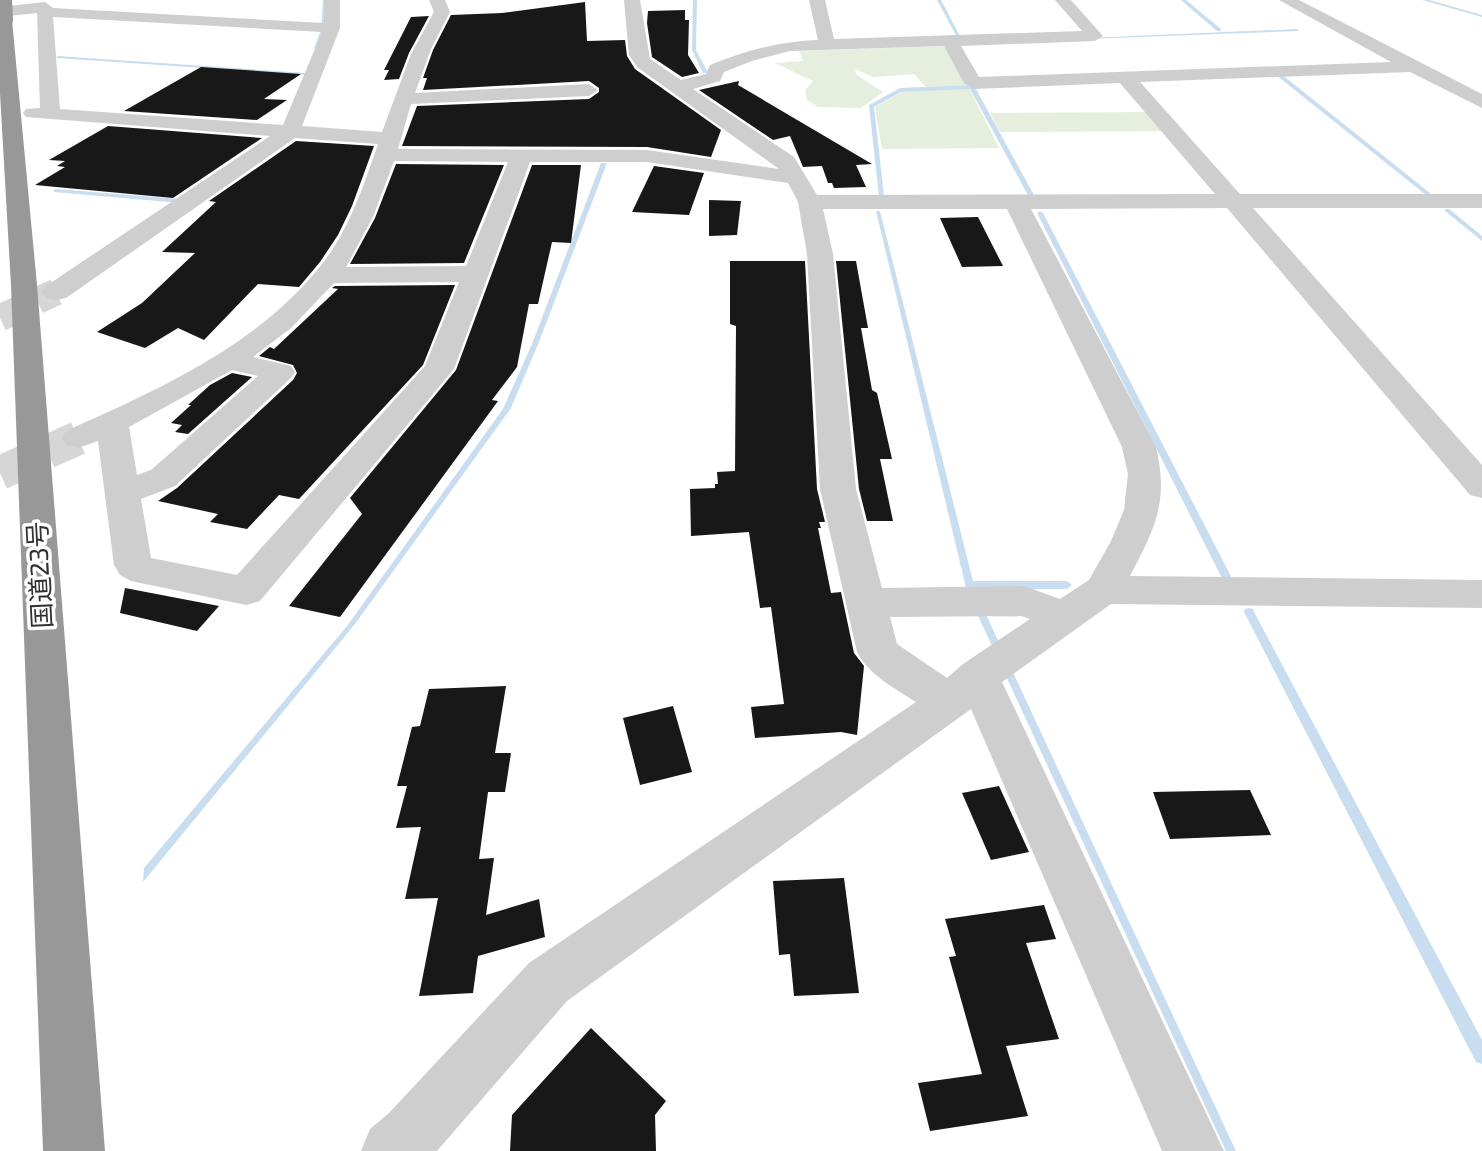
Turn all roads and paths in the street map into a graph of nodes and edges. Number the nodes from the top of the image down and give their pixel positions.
1 (3, 0) edge
2 (332, 0) edge
3 (437, 0) edge
4 (632, 0) edge
5 (817, 0) edge
6 (1063, 0) edge
7 (1287, 0) edge
8 (45, 10) junction
9 (2, 16) edge
10 (326, 27) junction
11 (950, 41) junction
12 (827, 44) junction
13 (1417, 66) junction
14 (505, 74) dead end
15 (1127, 79) junction
16 (678, 87) junction
17 (589, 90) dead end
18 (1474, 91) edge
19 (502, 94) junction
20 (405, 99) junction
21 (1482, 102) edge
22 (290, 132) junction
23 (389, 147) junction
24 (507, 155) junction
25 (803, 190) junction
26 (1482, 201) edge
27 (1233, 202) junction
28 (1017, 203) junction
29 (474, 274) junction
30 (327, 275) junction
31 (55, 292) tunnel mouth
32 (227, 360) junction
33 (112, 423) junction
34 (78, 438) tunnel mouth
35 (1482, 487) edge
36 (122, 493) junction
37 (1103, 590) junction
38 (1482, 594) edge
39 (866, 603) junction
40 (1065, 617) junction
41 (984, 674) junction
42 (404, 1146) edge
43 (74, 1151) edge
44 (1192, 1151) edge

1 - 9 highway, 国道23号, bridge
2 - 10 street
3 - 20 street
4 - 16 street
5 - 12 street
6 - 11 street
7 - 13 street
8 - 9 street
8 - 10 street
8 - 22 street
9 - 43 highway, 国道23号
10 - 22 street
11 - 12 street
11 - 15 street
12 - 16 street
13 - 15 street
13 - 18 street
14 - 19 street
15 - 27 street
16 - 25 street
17 - 19 street
18 - 21 street
19 - 20 street
19 - 24 street
20 - 23 street
22 - 23 street
22 - 31 street
23 - 24 street
23 - 30 street
24 - 25 street
24 - 29 street
25 - 28 street
25 - 39 street
26 - 27 street
27 - 28 street
27 - 35 street
28 - 37 street
29 - 30 street
29 - 36 street
30 - 32 street
32 - 33 street
32 - 36 street
33 - 34 street
33 - 36 street
37 - 38 street
37 - 40 street
39 - 40 street
39 - 41 street
40 - 41 street
41 - 42 street
41 - 44 street

